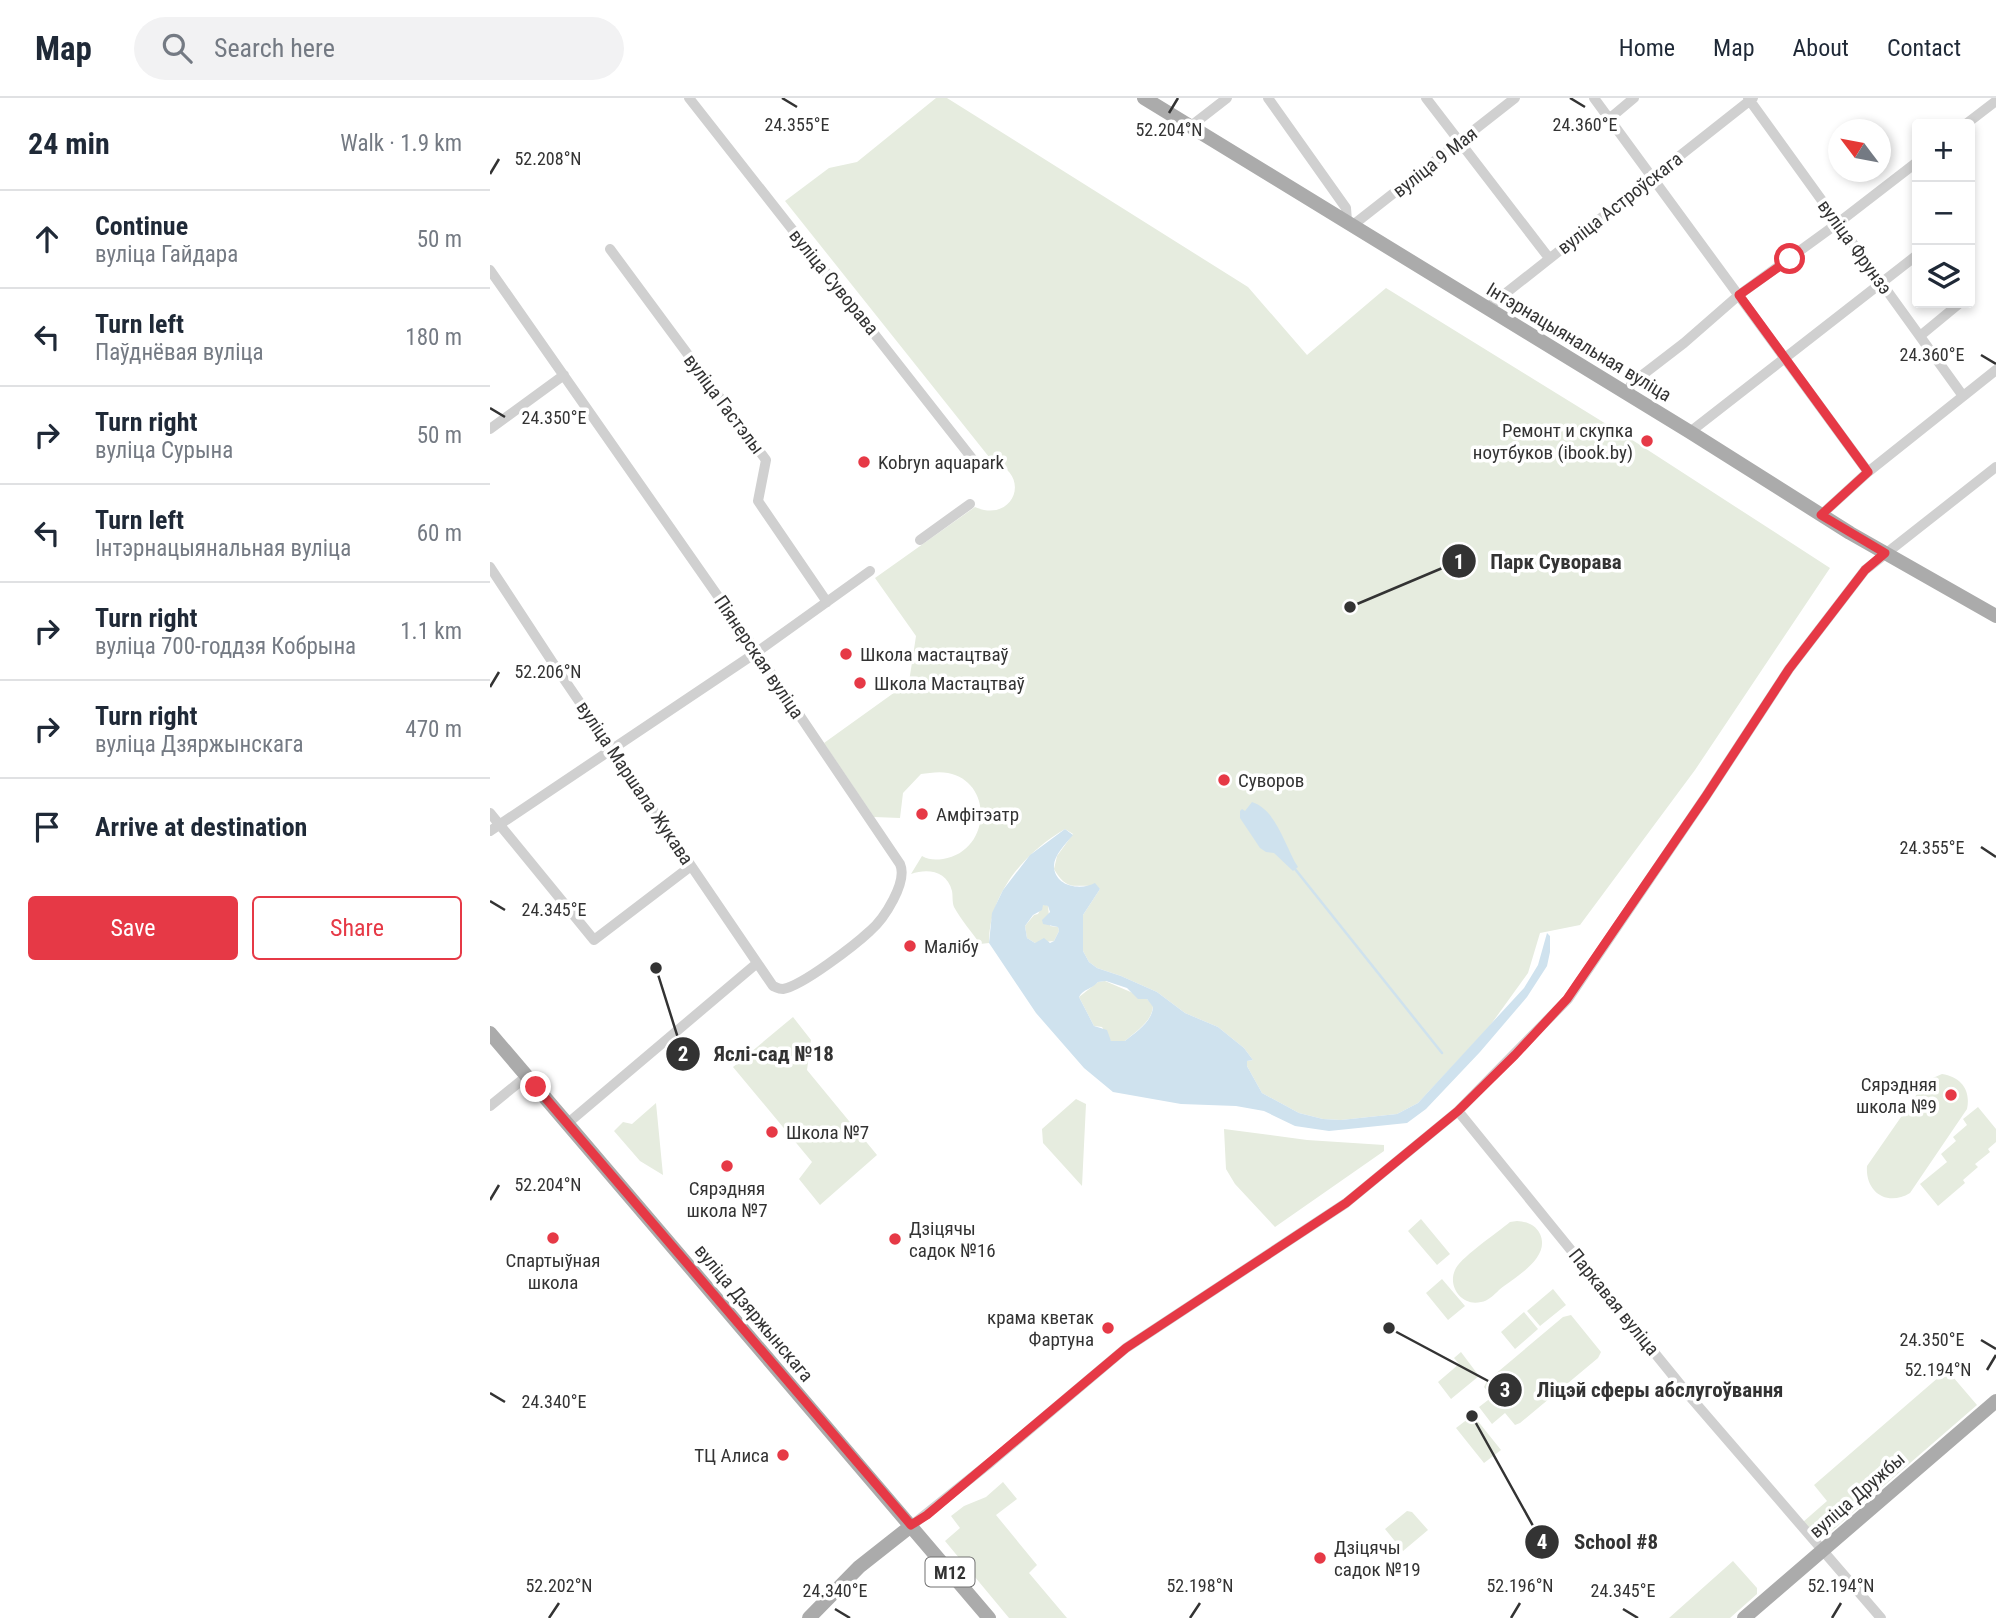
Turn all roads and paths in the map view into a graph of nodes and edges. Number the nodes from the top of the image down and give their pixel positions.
1 (689, 98) edge
2 (1144, 98) edge
3 (1227, 98) edge
4 (1268, 98) edge
5 (1426, 98) edge
6 (1516, 98) edge
7 (1594, 98) edge
8 (1634, 98) edge
9 (1750, 99) edge
10 (1996, 101) edge
11 (1609, 118) junction
12 (1973, 119) edge
13 (1191, 126) junction
14 (1461, 142) junction
15 (1912, 166) edge
16 (1652, 176) junction
17 (1350, 223) junction
18 (1838, 223) junction
19 (610, 249) dead end
20 (1549, 258) junction
21 (1912, 260) edge
22 (490, 270) edge
23 (1882, 284) junction
24 (1739, 295) junction
25 (1487, 308) junction
26 (1954, 308) edge
27 (1920, 336) junction
28 (1787, 359) junction
29 (1996, 370) edge
30 (564, 375) junction
31 (1627, 393) junction
32 (1963, 396) junction
33 (490, 429) edge
34 (1690, 432) junction
35 (978, 466) dead end
36 (1996, 467) edge
37 (1868, 472) junction
38 (970, 504) dead end
39 (1821, 515) junction
40 (920, 540) dead end
41 (1885, 553) junction
42 (490, 567) edge
43 (870, 571) dead end
44 (827, 602) junction
45 (1996, 615) edge
46 (757, 652) junction
47 (611, 748) junction
48 (490, 813) edge
49 (495, 828) edge
50 (691, 866) junction
51 (756, 964) junction
52 (490, 1033) edge
53 (527, 1076) junction
54 (490, 1106) edge
55 (1458, 1111) junction
56 (568, 1123) junction
57 (1996, 1401) edge
58 (911, 1525) junction
59 (1821, 1551) junction
60 (809, 1618) edge
61 (989, 1618) edge
62 (1744, 1618) edge
63 (1881, 1618) edge

1 - 35 street, вуліца Суворава
2 - 13 main road, Інтэрнацыянальная вуліца
3 - 13 street
4 - 17 street
5 - 14 street
6 - 14 street, вуліца 9 Мая
7 - 11 street
8 - 11 street
9 - 16 street, вуліца Астроўскага
9 - 18 street, вуліца Фрунзэ
10 - 12 street
11 - 16 street
13 - 17 main road, Інтэрнацыянальная вуліца
14 - 17 street, вуліца 9 Мая
14 - 20 street
15 - 18 street
16 - 20 street, вуліца Астроўскага
16 - 24 street
17 - 25 main road, Інтэрнацыянальная вуліца
18 - 23 street, вуліца Фрунзэ
18 - 24 street
19 - 44 street, вуліца Гастэлы
20 - 25 street, вуліца Астроўскага
21 - 23 street
22 - 30 street, Піянерская вуліца
23 - 27 street, вуліца Фрунзэ
23 - 28 street
24 - 28 street
24 - 31 street
25 - 31 main road, Інтэрнацыянальная вуліца
26 - 27 street
27 - 32 street, вуліца Фрунзэ
28 - 34 street
28 - 37 street
29 - 32 street
30 - 33 street
30 - 46 street, Піянерская вуліца
31 - 34 main road, Інтэрнацыянальная вуліца
32 - 37 street
34 - 39 main road, Інтэрнацыянальная вуліца
36 - 41 street
37 - 39 street
38 - 40 street
39 - 41 main road, Інтэрнацыянальная вуліца
41 - 45 main road, Інтэрнацыянальная вуліца
41 - 55 street
42 - 47 street, вуліца Маршала Жукава
43 - 44 street
44 - 46 street
46 - 47 street
46 - 51 street, Піянерская вуліца
47 - 49 street
47 - 50 street, вуліца Маршала Жукава
48 - 49 street
49 - 50 street
50 - 51 street, вуліца Маршала Жукава
51 - 56 street
52 - 53 main road, вуліца Дзяржынскага / М12
53 - 54 street
53 - 56 main road, вуліца Дзяржынскага / М12
55 - 58 street
55 - 59 street, Паркавая вуліца
56 - 58 main road, вуліца Дзяржынскага / М12
57 - 59 main road, вуліца Дружбы
58 - 60 main road
58 - 61 main road, вуліца Дзяржынскага / М12
59 - 62 main road, вуліца Дружбы
59 - 63 street, Паркавая вуліца

